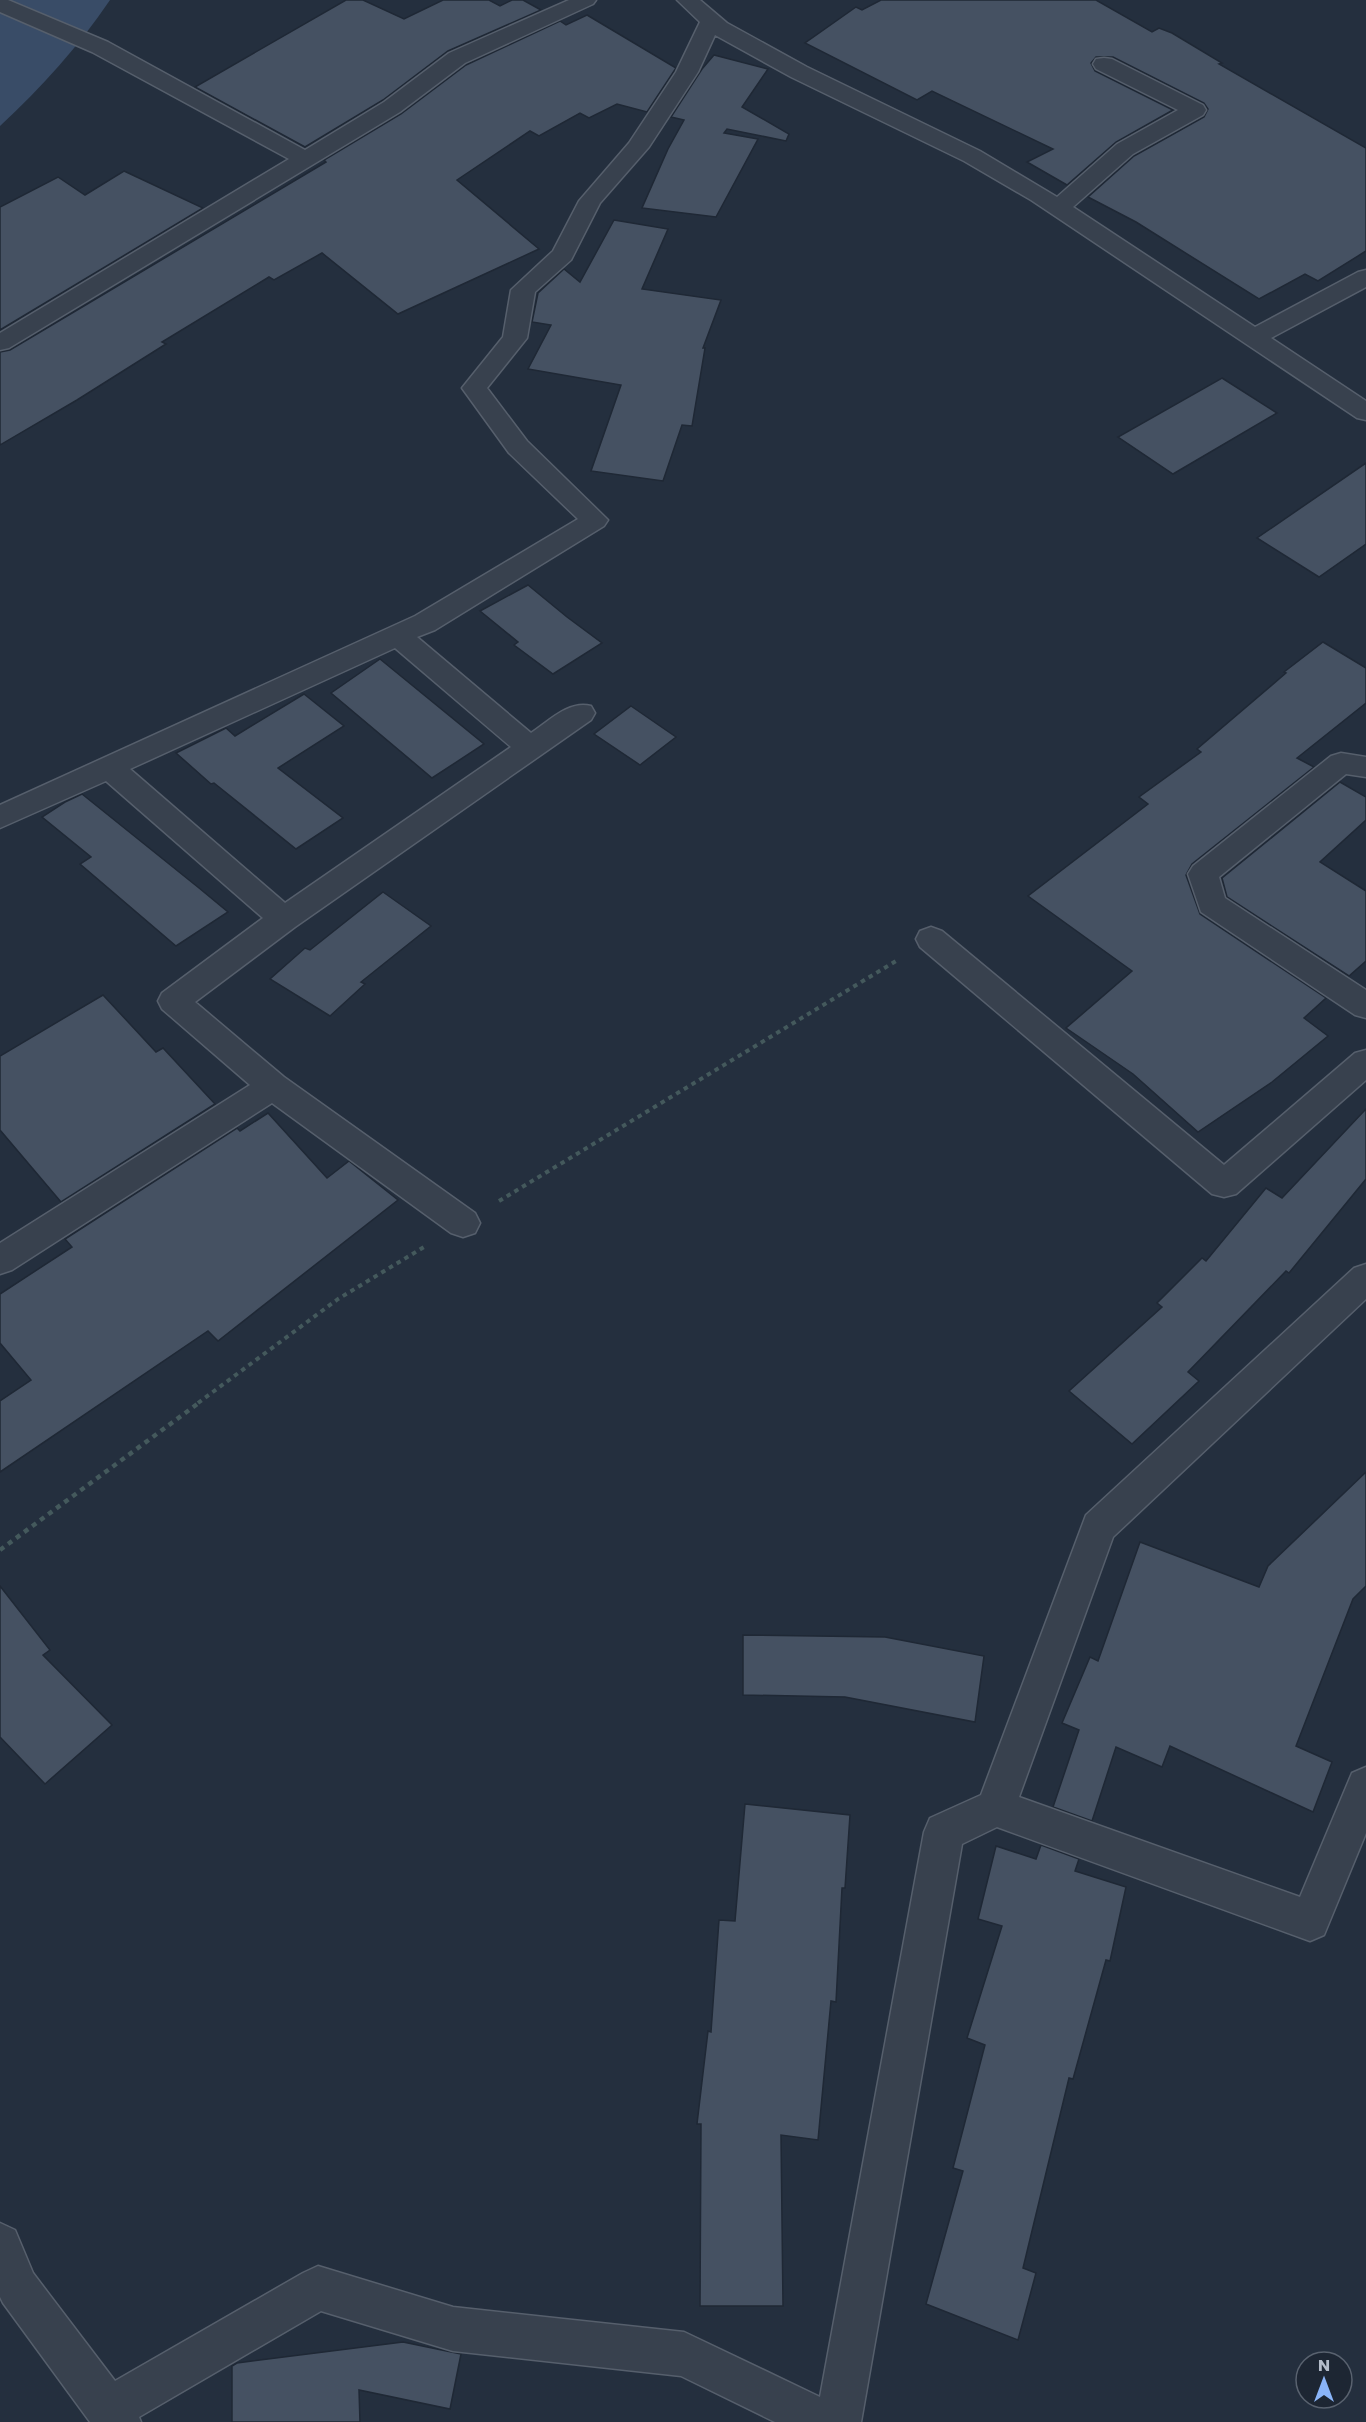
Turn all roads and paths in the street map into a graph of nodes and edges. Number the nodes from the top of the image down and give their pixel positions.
1 (586, 0) edge
2 (687, 0) edge
3 (0, 4) edge
4 (711, 21) junction
5 (1104, 64) dead end
6 (306, 159) junction
7 (1058, 208) junction
8 (1366, 278) edge
9 (1253, 338) junction
10 (0, 343) edge
11 (1366, 412) edge
12 (397, 636) junction
13 (580, 713) dead end
14 (530, 748) junction
15 (109, 767) junction
16 (1366, 767) edge
17 (0, 817) edge
18 (284, 919) junction
19 (931, 939) dead end
20 (1366, 1006) edge
21 (1366, 1062) edge
22 (273, 1086) junction
23 (463, 1223) dead end
24 (0, 1260) edge
25 (1366, 1278) edge
26 (1366, 1786) edge
27 (996, 1808) junction
28 (0, 2245) edge
29 (9, 2299) edge
30 (113, 2416) edge
31 (823, 2422) edge
32 (838, 2422) edge

1 - 6 street
2 - 4 street
3 - 6 street
4 - 7 street
4 - 12 street
5 - 7 street
6 - 10 street
7 - 9 street
8 - 9 street
9 - 11 street
12 - 14 street
12 - 15 street
13 - 14 street
14 - 18 street
15 - 17 street
15 - 18 street
16 - 20 street
18 - 22 street
19 - 21 street
22 - 23 street
22 - 24 street
25 - 27 street
26 - 27 street
27 - 32 street
28 - 29 street
29 - 30 street
30 - 31 street

